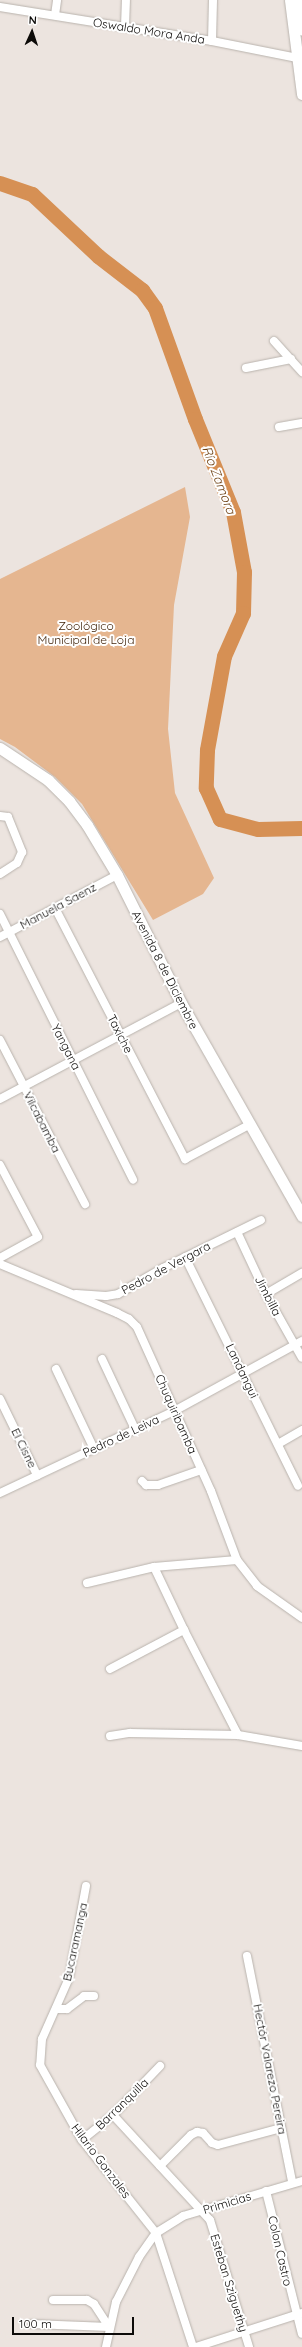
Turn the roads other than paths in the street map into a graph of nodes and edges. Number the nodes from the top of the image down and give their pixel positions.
1 (57, 0) edge
2 (126, 0) edge
3 (213, 0) edge
4 (290, 0) edge
5 (298, 0) edge
6 (0, 7) edge
7 (55, 15) junction
8 (126, 27) junction
9 (302, 30) edge
10 (212, 41) junction
11 (297, 58) junction
12 (302, 92) edge
13 (274, 341) dead end
14 (291, 359) junction
15 (246, 368) dead end
16 (302, 372) edge
17 (302, 423) edge
18 (279, 427) dead end
19 (0, 748) edge
20 (3, 816) edge
21 (0, 874) edge
22 (117, 875) junction
23 (55, 908) junction
24 (0, 914) edge
25 (9, 933) junction
26 (0, 937) edge
27 (181, 1003) junction
28 (121, 1035) junction
29 (0, 1040) edge
30 (73, 1060) junction
31 (24, 1086) junction
32 (0, 1099) edge
33 (249, 1125) junction
34 (0, 1165) edge
35 (133, 1180) dead end
36 (84, 1204) dead end
37 (302, 1216) edge
38 (261, 1220) dead end
39 (237, 1232) junction
40 (185, 1257) junction
41 (0, 1258) edge
42 (0, 1264) edge
43 (302, 1273) edge
44 (67, 1294) junction
45 (266, 1294) junction
46 (302, 1341) edge
47 (294, 1346) junction
48 (302, 1358) edge
49 (102, 1359) dead end
50 (56, 1369) dead end
51 (244, 1374) junction
52 (0, 1399) edge
53 (174, 1411) junction
54 (135, 1429) junction
55 (302, 1430) edge
56 (278, 1444) junction
57 (94, 1449) junction
58 (201, 1470) junction
59 (37, 1475) junction
60 (142, 1481) dead end
61 (298, 1486) dead end
62 (0, 1492) edge
63 (237, 1560) junction
64 (154, 1567) junction
65 (87, 1583) dead end
66 (302, 1618) edge
67 (184, 1630) junction
68 (110, 1669) dead end
69 (238, 1735) junction
70 (110, 1736) dead end
71 (302, 1746) edge
72 (86, 1886) dead end
73 (247, 1956) dead end
74 (94, 1996) dead end
75 (56, 2009) junction
76 (40, 2065) joint
77 (160, 2066) dead end
78 (112, 2115) junction
79 (281, 2128) junction
80 (82, 2140) junction
81 (160, 2166) junction
82 (302, 2180) edge
83 (292, 2182) junction
84 (266, 2191) junction
85 (202, 2211) junction
86 (156, 2233) junction
87 (53, 2300) dead end
88 (299, 2314) edge
89 (32, 2324) dead end
90 (109, 2327) junction
91 (244, 2332) junction
92 (302, 2334) edge
93 (106, 2347) edge
94 (195, 2347) edge
95 (249, 2347) edge

1 - 7 street
2 - 8 street
3 - 10 street
4 - 11 main road
5 - 9 main road
6 - 7 street, Oswaldo Mora Anda
7 - 8 street, Oswaldo Mora Anda
8 - 10 street, Oswaldo Mora Anda
10 - 11 street, Oswaldo Mora Anda
11 - 12 main road
13 - 14 street
14 - 15 street
14 - 16 street
17 - 18 street
19 - 22 main road, Avenida 8 de Diciembre
20 - 21 street
22 - 23 street, Manuela Saenz
22 - 27 main road, Avenida 8 de Diciembre
23 - 25 street, Manuela Saenz
23 - 28 street, Taxiche
24 - 25 street, Yangana
25 - 26 street, Manuela Saenz
25 - 30 street, Yangana
27 - 28 street
27 - 33 main road, Avenida 8 de Diciembre
28 - 30 street
28 - 33 street, Taxiche
29 - 31 street, Vilcabamba
30 - 31 street
30 - 35 street, Yangana
31 - 32 street
31 - 36 street, Vilcabamba
33 - 37 main road, Avenida 8 de Diciembre
34 - 41 street
38 - 39 street, Pedro de Vergara
39 - 40 street, Pedro de Vergara
39 - 45 street, Jimbilla
40 - 44 street, Pedro de Vergara
40 - 51 street, Landangui
42 - 44 street, Chuquiribamba
43 - 45 street
44 - 53 street, Chuquiribamba
45 - 47 street, Jimbilla
46 - 47 street, Pedro de Leiva
47 - 48 street, Jimbilla
47 - 51 street, Pedro de Leiva
49 - 54 street
50 - 57 street
51 - 53 street, Pedro de Leiva
51 - 56 street, Landangui
52 - 59 street, El Cisne
53 - 54 street, Pedro de Leiva
53 - 58 street, Chuquiribamba
54 - 57 street, Pedro de Leiva
55 - 56 street
56 - 61 street, Landangui
57 - 59 street, Pedro de Leiva
58 - 60 street
58 - 63 street, Chuquiribamba
59 - 62 street, Pedro de Leiva
63 - 64 street
63 - 66 street, Chuquiribamba
64 - 65 street
64 - 67 street
67 - 68 street
67 - 69 street
69 - 70 street
69 - 71 street
72 - 75 street, Bucaramanga
73 - 79 street, Hectór Valarezo Pereira
74 - 75 street
75 - 76 street, Bucaramanga
76 - 80 street, Hilario Gonzales
77 - 78 street, Barranquilla
78 - 80 street, Barranquilla
78 - 81 street
79 - 81 street
79 - 83 street, Hectór Valarezo Pereira
80 - 86 street, Hilario Gonzales
81 - 85 street
82 - 83 street, Primicias
83 - 84 street, Primicias
84 - 85 street, Primicias
84 - 88 street, Colon Castro
85 - 86 street, Primicias
85 - 91 street, Esteban Sziguethy
86 - 90 street
86 - 94 street
87 - 90 street
88 - 91 street
88 - 92 street, Colon Castro
89 - 90 street
90 - 93 street
91 - 94 street
91 - 95 street, Esteban Sziguethy

